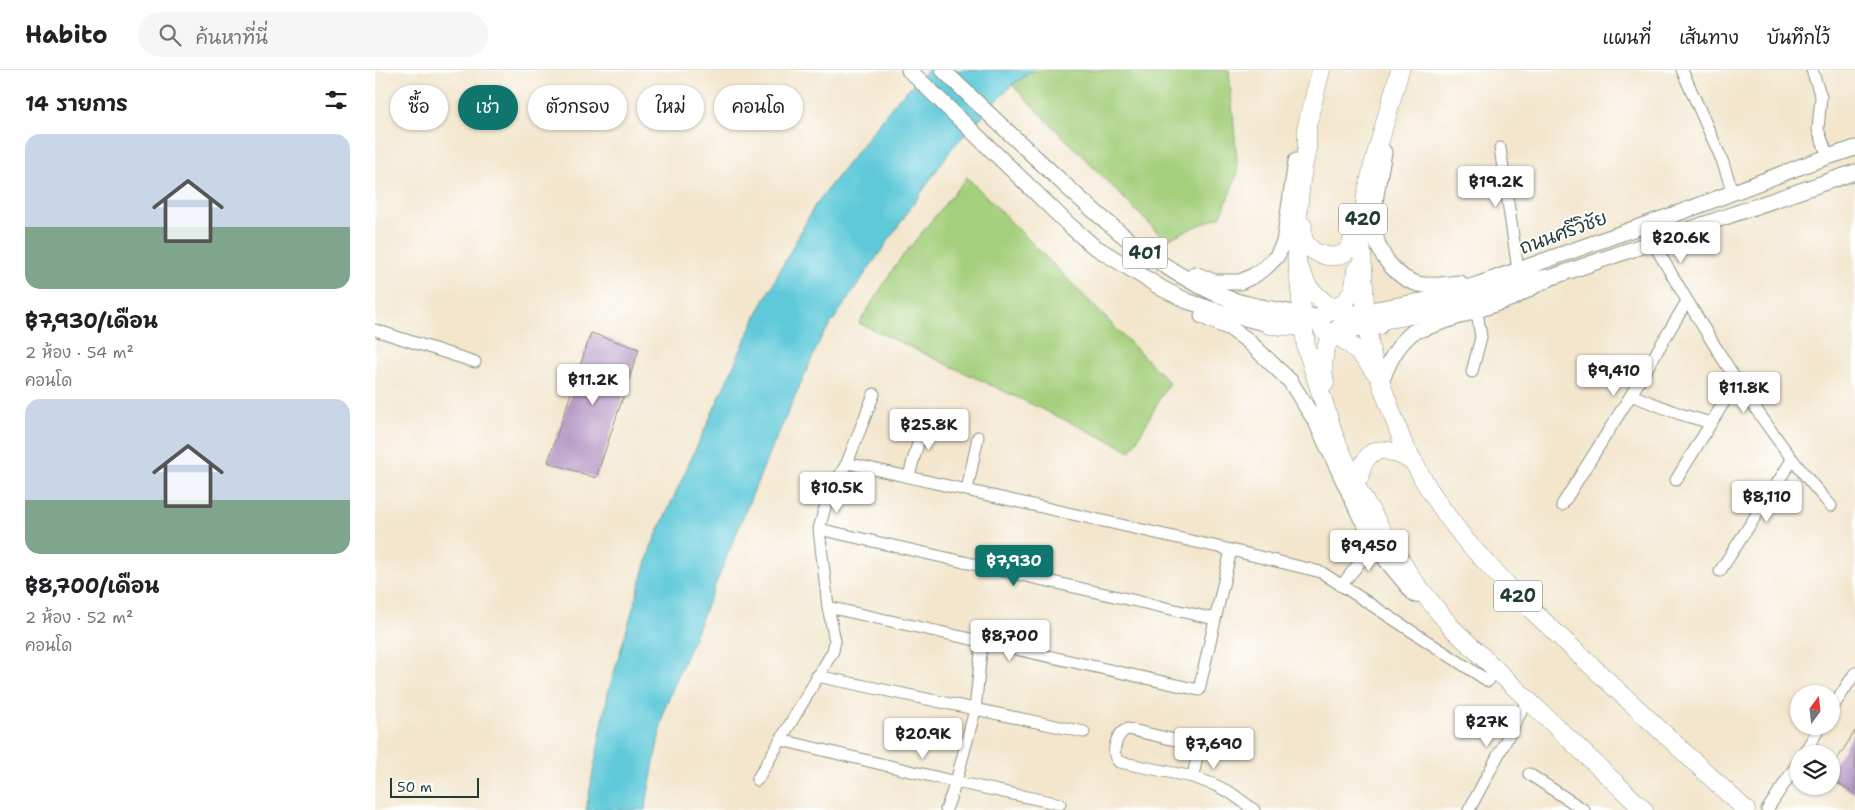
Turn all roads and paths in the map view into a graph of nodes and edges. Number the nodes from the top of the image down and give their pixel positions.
1 (909, 70) edge
2 (943, 70) edge
3 (1321, 70) edge
4 (1400, 70) edge
5 (1682, 70) edge
6 (1812, 70) edge
7 (1307, 125) junction
8 (1385, 128) junction
9 (1500, 148) dead end
10 (1855, 148) edge
11 (1828, 157) junction
12 (1302, 172) junction
13 (1855, 172) edge
14 (1054, 174) junction
15 (1733, 193) junction
16 (1356, 224) junction
17 (1652, 241) junction
18 (1092, 245) junction
19 (1542, 261) junction
20 (1297, 262) junction
21 (1517, 263) junction
22 (1546, 279) junction
23 (1687, 301) junction
24 (1334, 308) junction
25 (1477, 312) junction
26 (1362, 318) junction
27 (1307, 322) junction
28 (1269, 325) joint
29 (375, 330) edge
30 (1334, 333) junction
31 (475, 362) dead end
32 (1472, 372) dead end
33 (1737, 381) junction
34 (1381, 382) junction
35 (874, 394) dead end
36 (1631, 395) junction
37 (924, 420) dead end
38 (1711, 423) junction
39 (978, 438) dead end
40 (1792, 460) junction
41 (1414, 462) junction
42 (847, 463) junction
43 (909, 476) junction
44 (1360, 476) junction
45 (1676, 480) dead end
46 (967, 490) junction
47 (1561, 505) dead end
48 (1831, 506) dead end
49 (819, 530) junction
50 (1376, 542) junction
51 (1231, 550) junction
52 (1720, 571) dead end
53 (1341, 586) junction
54 (828, 608) junction
55 (1215, 619) junction
56 (1462, 638) junction
57 (982, 642) junction
58 (1496, 670) junction
59 (1855, 673) edge
60 (817, 676) junction
61 (1840, 696) edge
62 (1528, 699) junction
63 (975, 710) junction
64 (1084, 732) dead end
65 (781, 740) junction
66 (1529, 774) dead end
67 (1790, 775) edge
68 (1193, 777) junction
69 (757, 780) dead end
70 (956, 782) junction
71 (1060, 804) dead end
72 (946, 810) edge
73 (1254, 810) edge
74 (1469, 810) edge
75 (1584, 810) edge
76 (1643, 810) edge
77 (1746, 810) edge
78 (1767, 810) edge

1 - 18 main road, 401
2 - 14 main road, 401
3 - 7 highway
4 - 8 highway, 420
5 - 15 street
6 - 11 street
7 - 12 highway
7 - 14 main road
8 - 16 highway
8 - 21 main road
8 - 26 highway, 420
9 - 21 street
10 - 11 main road, ถนนศรีวิชัย
11 - 15 main road, ถนนศรีวิชัย
12 - 16 highway
12 - 20 highway
13 - 17 main road, ถนนศรีวิชัย
14 - 27 main road, 401
15 - 19 main road, ถนนศรีวิชัย / 401
16 - 24 highway
17 - 22 main road, ถนนศรีวิชัย
17 - 23 street
18 - 28 main road, 401
18 - 50 main road
19 - 21 main road
19 - 26 main road, ถนนศรีวิชัย / 401
20 - 24 highway
20 - 27 highway
22 - 25 main road, ถนนศรีวิชัย
22 - 26 highway
23 - 33 street
23 - 36 street
24 - 26 highway
24 - 27 highway
25 - 32 street
25 - 34 main road, ถนนศรีวิชัย
26 - 27 main road, 401
26 - 30 highway
26 - 34 highway, 420
27 - 28 highway
27 - 30 highway
27 - 56 highway
29 - 31 street
30 - 34 highway
30 - 44 highway
33 - 38 street
33 - 40 street
34 - 41 highway, 420
35 - 42 street
36 - 38 street
36 - 47 street
37 - 43 street
38 - 45 street
39 - 46 street
40 - 48 street
40 - 52 street
41 - 44 highway
41 - 77 highway, 420
42 - 43 street
42 - 49 street
43 - 46 street
44 - 56 highway
46 - 51 street
49 - 54 street
49 - 55 street
50 - 53 street
50 - 56 main road
51 - 53 street
51 - 55 street
53 - 58 street
54 - 57 street
54 - 60 street
55 - 57 street
56 - 58 highway
57 - 63 street
58 - 62 highway
59 - 61 street
60 - 63 street
60 - 65 street
62 - 74 street
62 - 76 highway
63 - 64 street
63 - 70 street
65 - 69 street
65 - 70 street
66 - 75 street
67 - 78 street
68 - 68 street
68 - 73 street
70 - 71 street
70 - 72 street

